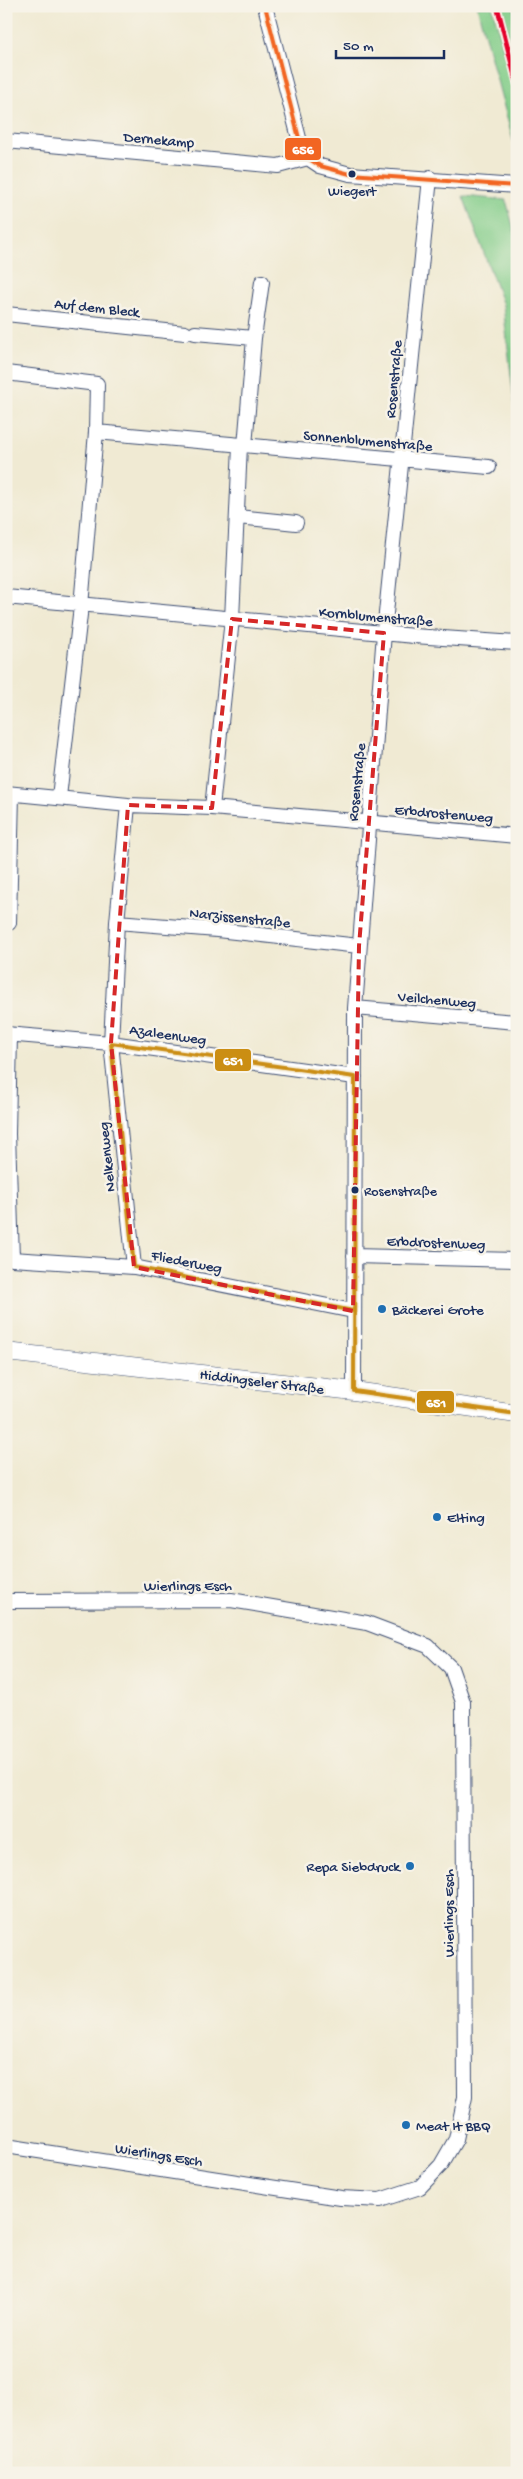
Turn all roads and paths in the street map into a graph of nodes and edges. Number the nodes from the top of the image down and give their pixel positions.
1 (265, 6) edge
2 (6, 141) edge
3 (308, 158) junction
4 (430, 178) junction
5 (517, 186) edge
6 (262, 282) dead end
7 (6, 314) edge
8 (254, 338) junction
9 (6, 373) edge
10 (96, 432) junction
11 (242, 446) junction
12 (402, 458) junction
13 (489, 467) dead end
14 (238, 517) junction
15 (296, 523) dead end
16 (6, 597) edge
17 (80, 606) junction
18 (232, 619) junction
19 (384, 633) junction
20 (517, 642) edge
21 (9, 793) edge
22 (59, 797) junction
23 (128, 805) junction
24 (212, 808) junction
25 (368, 823) junction
26 (517, 836) edge
27 (9, 922) dead end
28 (117, 922) junction
29 (359, 946) junction
30 (355, 1008) junction
31 (517, 1022) edge
32 (8, 1034) edge
33 (111, 1043) junction
34 (355, 1076) junction
35 (354, 1256) junction
36 (517, 1260) edge
37 (134, 1267) junction
38 (353, 1311) junction
39 (6, 1352) edge
40 (354, 1391) junction
41 (517, 1414) edge
42 (6, 1601) edge
43 (6, 2146) edge

1 - 3 street
2 - 3 street, Dernekamp
3 - 4 street
4 - 5 street
4 - 12 street, Rosenstraße
6 - 8 street
7 - 8 street, Auf dem Bleck
8 - 11 street
9 - 10 street
10 - 11 street, Sonnenblumenstraße
10 - 17 street
11 - 12 street, Sonnenblumenstraße
11 - 14 street
12 - 13 street, Sonnenblumenstraße
12 - 19 street, Rosenstraße
14 - 15 street
14 - 18 street
16 - 17 street, Kornblumenstraße
17 - 18 street, Kornblumenstraße
17 - 22 street
18 - 19 street, Kornblumenstraße
18 - 24 street
19 - 20 street, Kornblumenstraße
19 - 25 street, Rosenstraße
21 - 22 street
21 - 27 street
22 - 23 street
23 - 24 street
23 - 28 street
24 - 25 street
25 - 26 street, Erbdrostenweg
25 - 29 street, Rosenstraße
28 - 29 street, Narzissenstraße
28 - 33 street
29 - 30 street, Rosenstraße
30 - 31 street, Veilchenweg
30 - 34 street, Rosenstraße
32 - 33 street, Azaleenweg
32 - 37 street, Fliederweg
33 - 34 street, Azaleenweg
33 - 37 street, Nelkenweg
34 - 35 street, Rosenstraße
35 - 36 street, Erbdrostenweg
35 - 38 street, Rosenstraße
37 - 38 street, Fliederweg
38 - 40 street, Rosenstraße
39 - 40 street, Hiddingseler Straße
40 - 41 street, Hiddingseler Straße
42 - 43 street, Wierlings Esch

